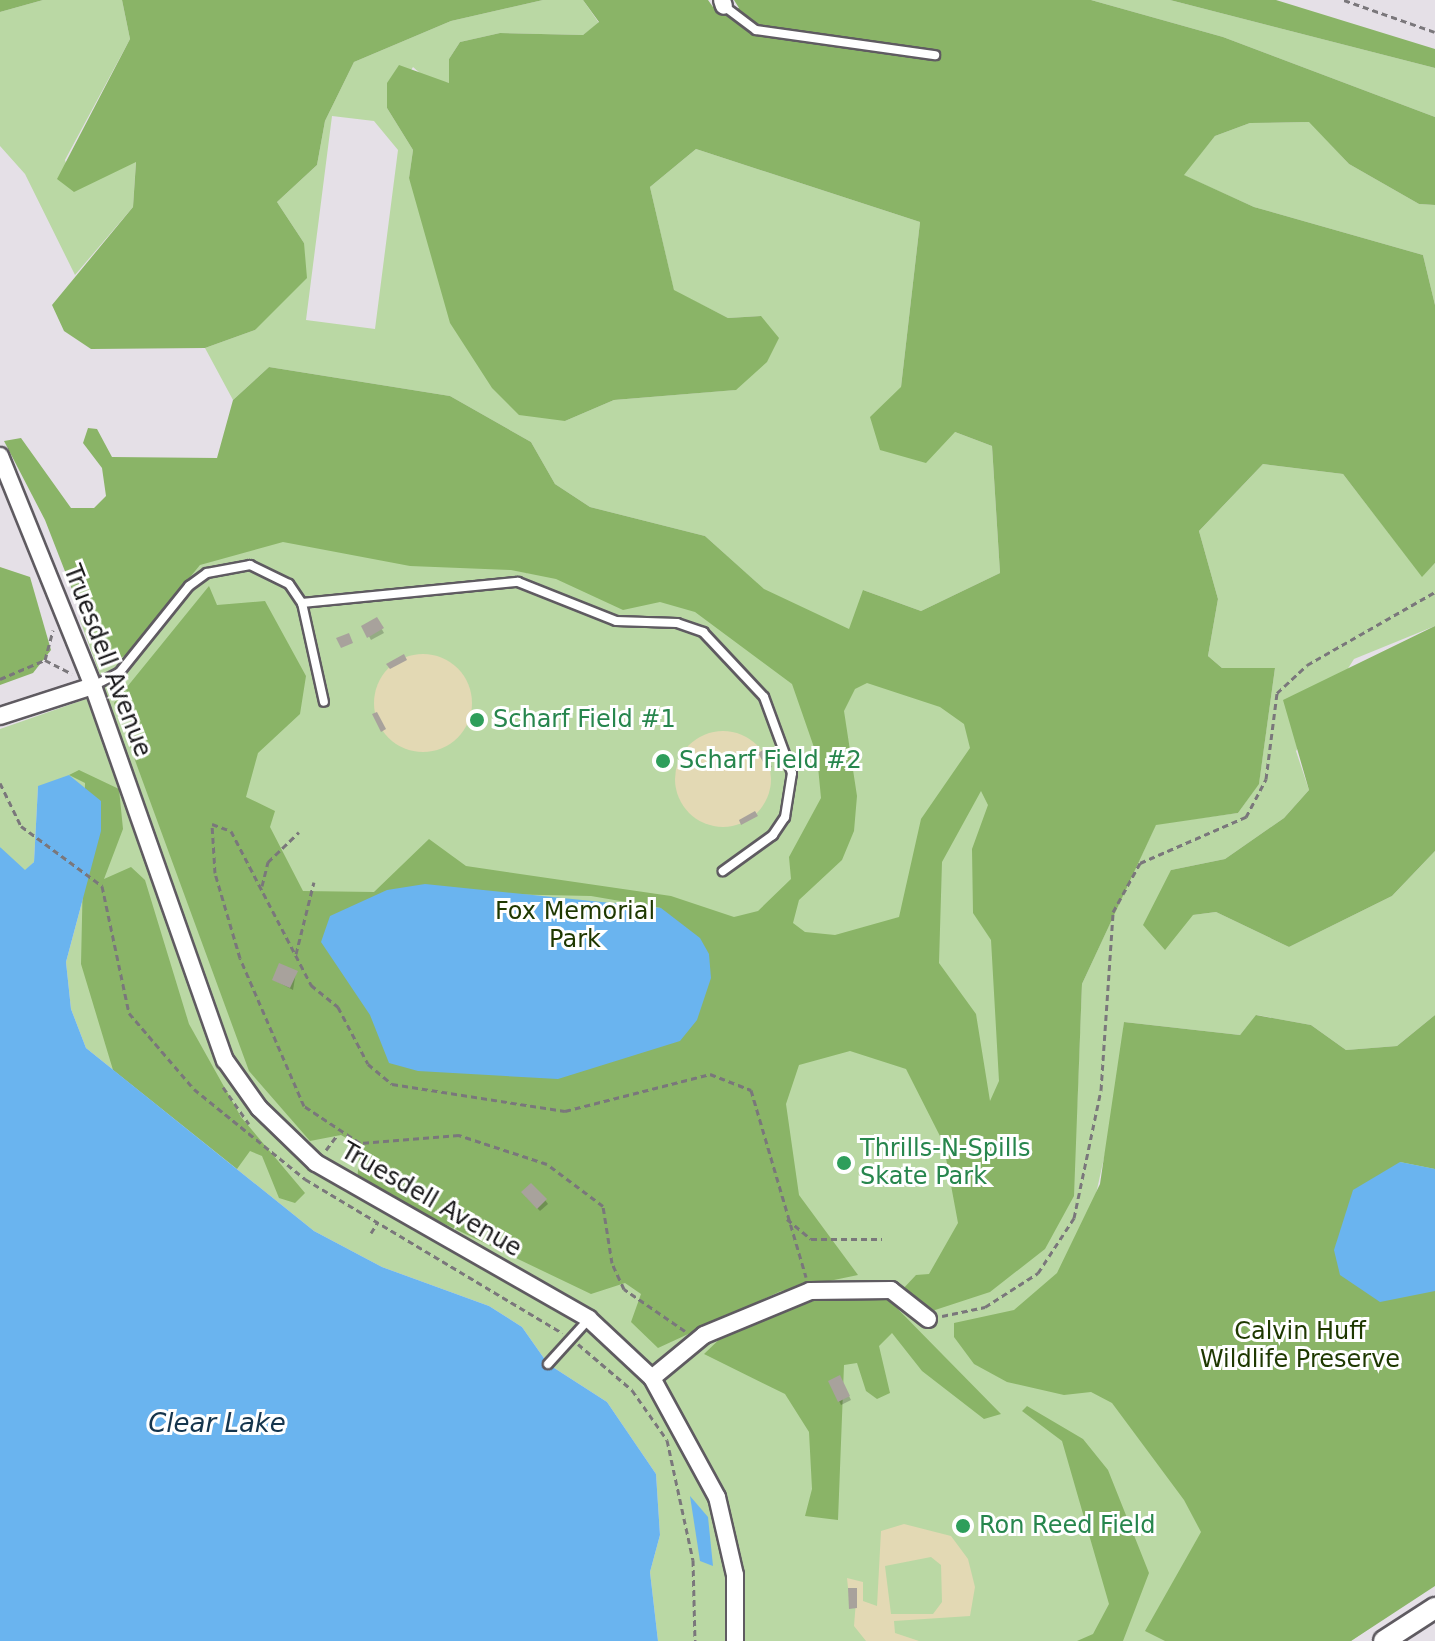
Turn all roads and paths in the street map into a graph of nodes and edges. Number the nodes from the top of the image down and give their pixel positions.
1 (1344, 0) edge
2 (723, 3) edge
3 (1435, 32) edge
4 (935, 55) dead end
5 (0, 456) edge
6 (1435, 592) edge
7 (302, 603) junction
8 (52, 623) dead end
9 (45, 660) junction
10 (0, 679) edge
11 (93, 686) junction
12 (324, 702) dead end
13 (0, 716) edge
14 (0, 783) edge
15 (299, 832) dead end
16 (723, 871) dead end
17 (314, 882) dead end
18 (262, 886) junction
19 (296, 954) junction
20 (217, 1077) dead end
21 (249, 1124) dead end
22 (787, 1219) junction
23 (378, 1222) junction
24 (371, 1233) dead end
25 (882, 1239) dead end
26 (810, 1291) junction
27 (589, 1319) junction
28 (928, 1319) joint
29 (704, 1335) junction
30 (570, 1339) junction
31 (548, 1364) dead end
32 (652, 1378) junction
33 (1435, 1608) edge
34 (695, 1641) edge
35 (735, 1641) edge
36 (1384, 1641) edge

1 - 3 path
2 - 4 lane
5 - 11 street, Truesdell Avenue
6 - 28 path
7 - 11 lane
7 - 12 lane
7 - 16 lane
8 - 9 path
9 - 10 path
9 - 11 path
11 - 13 street
11 - 27 street, Truesdell Avenue
14 - 23 path
15 - 18 path
17 - 19 path
18 - 19 path
18 - 29 path
19 - 22 path
20 - 21 path
22 - 25 path
22 - 26 path
23 - 24 path
23 - 30 path
26 - 28 street
26 - 29 street
27 - 30 lane
27 - 32 street, Truesdell Avenue
29 - 32 street
30 - 31 lane
30 - 34 path
32 - 35 street, Truesdell Avenue
33 - 36 street

